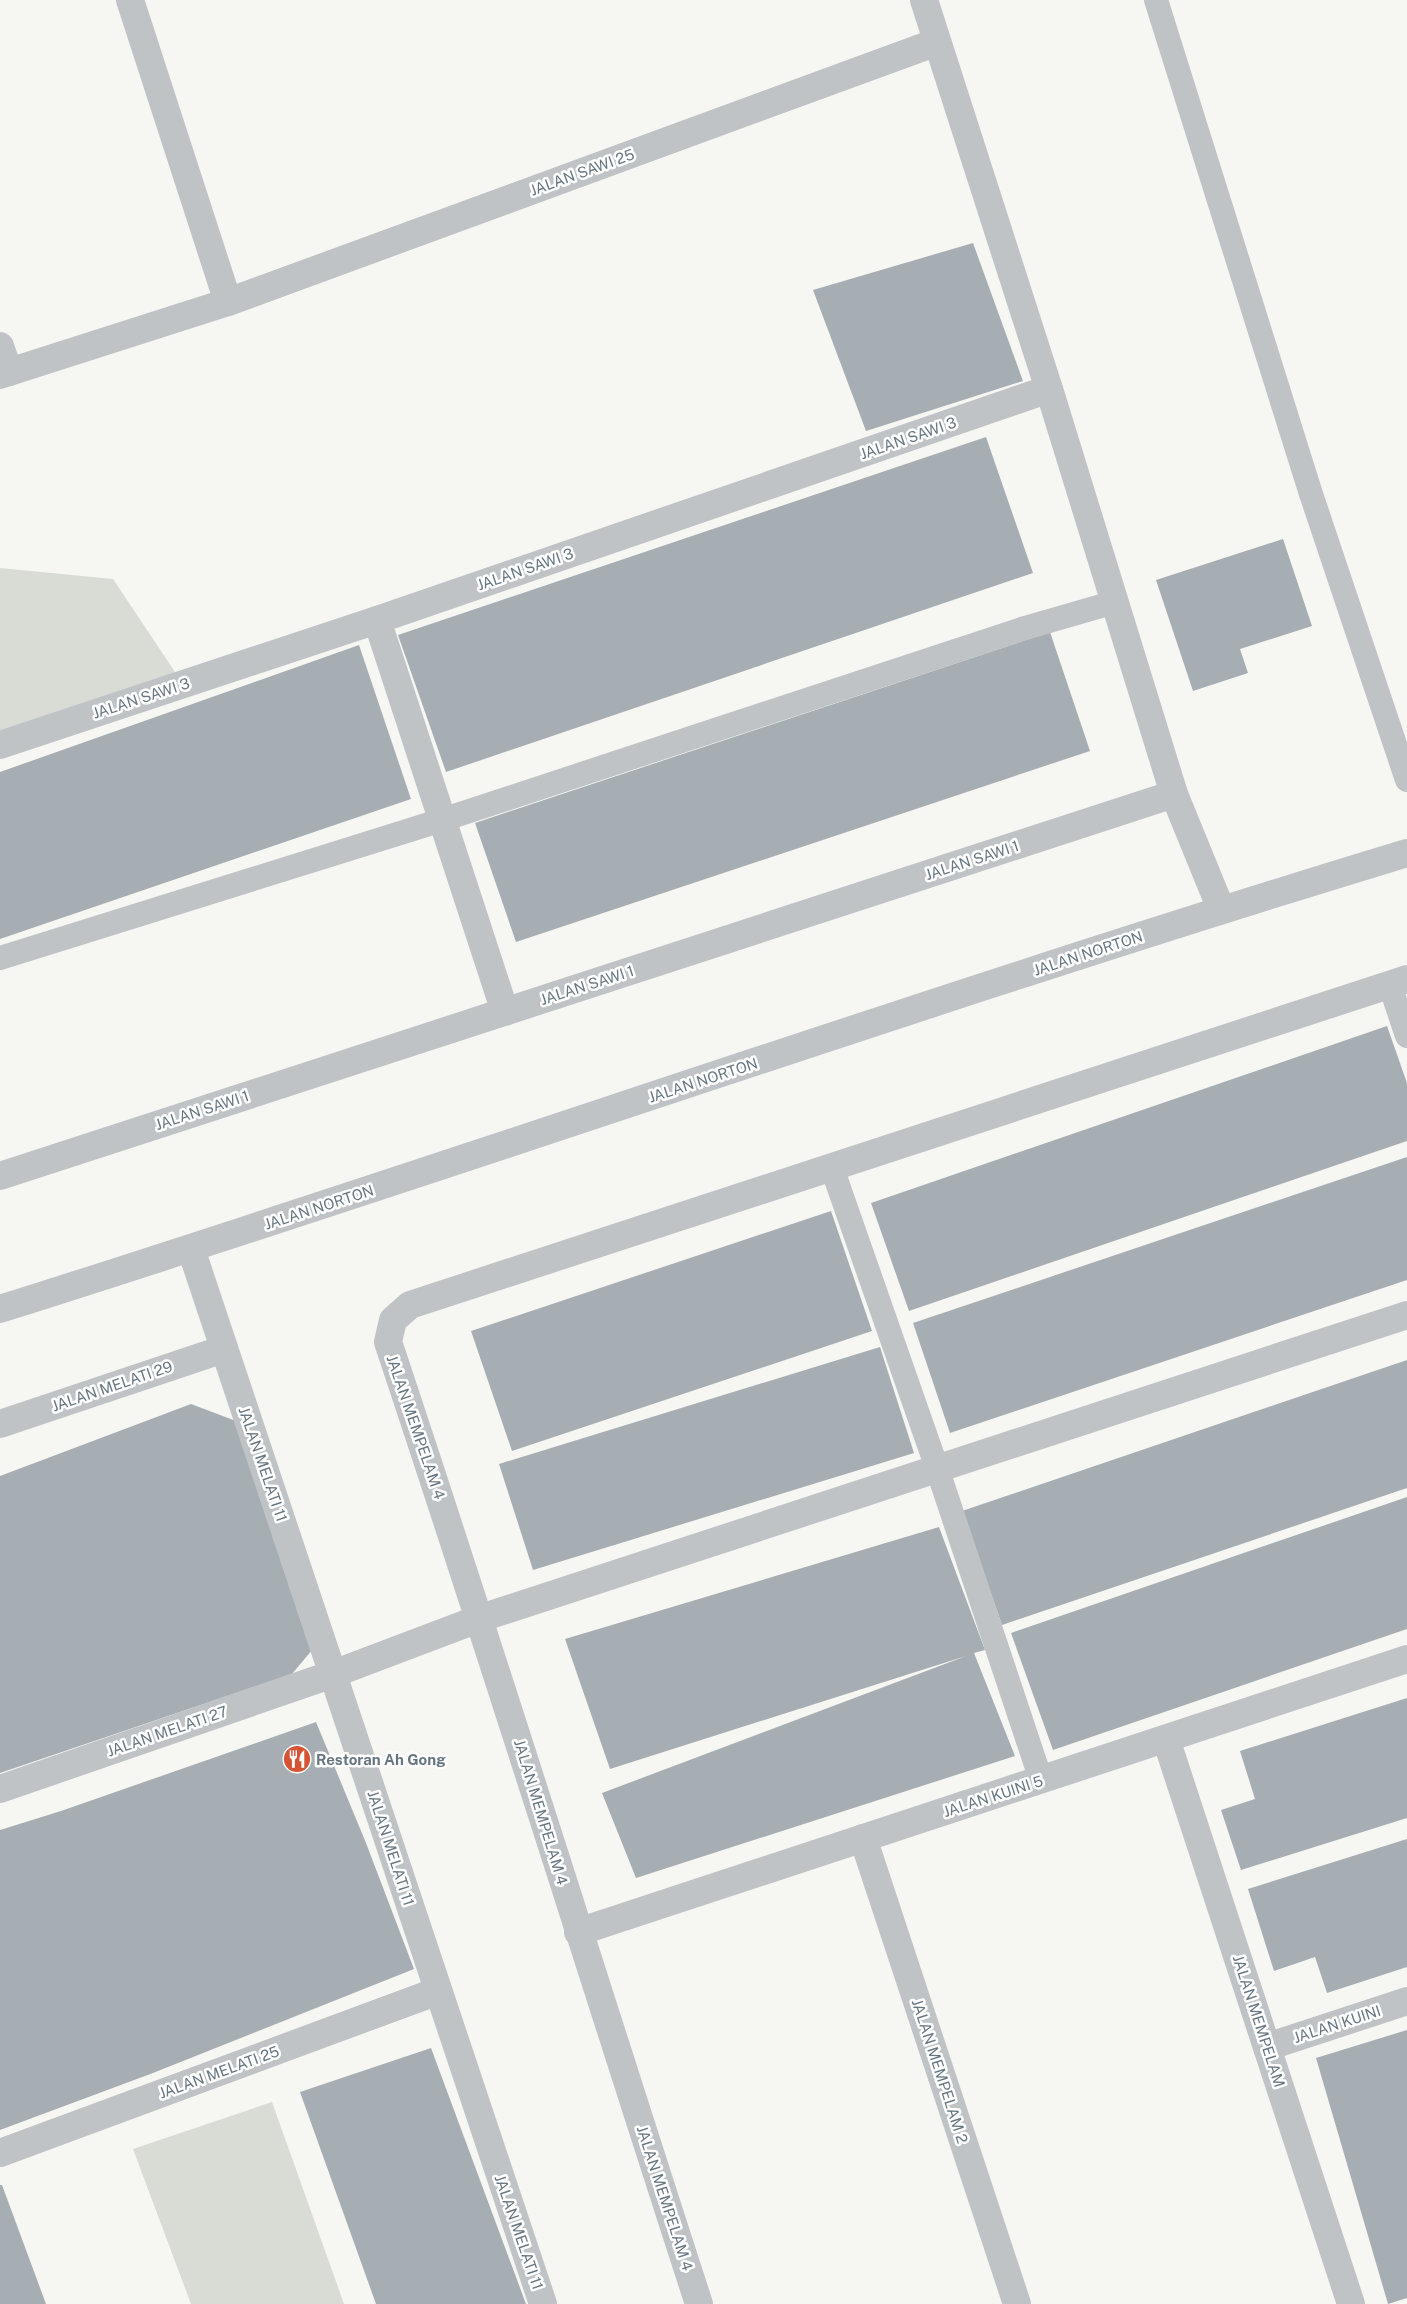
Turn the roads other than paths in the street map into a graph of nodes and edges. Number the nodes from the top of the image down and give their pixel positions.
1 (130, 0) edge
2 (924, 0) edge
3 (1156, 0) edge
4 (937, 42) junction
5 (228, 302) junction
6 (0, 346) edge
7 (4, 374) edge
8 (1049, 390) junction
9 (1115, 602) junction
10 (377, 620) junction
11 (0, 745) edge
12 (1407, 780) edge
13 (1174, 794) junction
14 (442, 820) junction
15 (1407, 853) edge
16 (1221, 909) junction
17 (0, 958) edge
18 (1398, 982) edge
19 (504, 1012) junction
20 (1407, 1036) edge
21 (832, 1168) junction
22 (0, 1176) edge
23 (191, 1249) junction
24 (0, 1309) edge
25 (1407, 1315) edge
26 (224, 1349) junction
27 (0, 1424) edge
28 (937, 1468) junction
29 (481, 1618) junction
30 (1407, 1659) edge
31 (333, 1674) junction
32 (1166, 1738) junction
33 (1041, 1780) junction
34 (0, 1789) edge
35 (863, 1838) junction
36 (578, 1932) junction
37 (438, 1991) junction
38 (1407, 2001) edge
39 (1267, 2047) junction
40 (0, 2153) edge
41 (543, 2304) edge
42 (700, 2304) edge
43 (1017, 2304) edge
44 (1351, 2304) edge

1 - 5 street
2 - 4 street
3 - 12 lane
4 - 5 street, JALAN SAWI 25
4 - 8 street
5 - 7 street, JALAN SAWI 25
6 - 7 street
8 - 9 street
8 - 10 street, JALAN SAWI 3
9 - 13 street
9 - 14 lane
10 - 11 street, JALAN SAWI 3
10 - 14 street
13 - 16 street
13 - 19 street, JALAN SAWI 1
14 - 17 lane
14 - 19 street
15 - 16 street, JALAN NORTON
16 - 23 street, JALAN NORTON
18 - 20 lane
18 - 21 street
19 - 22 street, JALAN SAWI 1
21 - 28 lane
21 - 29 street, JALAN MEMPELAM 4
23 - 24 street, JALAN NORTON
23 - 26 street, JALAN MELATI 11
25 - 28 street, JALAN MELATI 27
26 - 27 street, JALAN MELATI 29
26 - 31 street, JALAN MELATI 11
28 - 29 street, JALAN MELATI 27
28 - 33 lane
29 - 31 street, JALAN MELATI 27
29 - 36 street, JALAN MEMPELAM 4
30 - 32 street, JALAN KUINI 5
31 - 34 street, JALAN MELATI 27
31 - 37 street, JALAN MELATI 11
32 - 33 street, JALAN KUINI 5
32 - 39 street, JALAN MEMPELAM
33 - 35 street, JALAN KUINI 5
35 - 36 street, JALAN KUINI 5
35 - 43 street, JALAN MEMPELAM 2
36 - 42 street, JALAN MEMPELAM 4
37 - 40 street, JALAN MELATI 25
37 - 41 street, JALAN MELATI 11
38 - 39 street, JALAN KUINI
39 - 44 street, JALAN MEMPELAM

